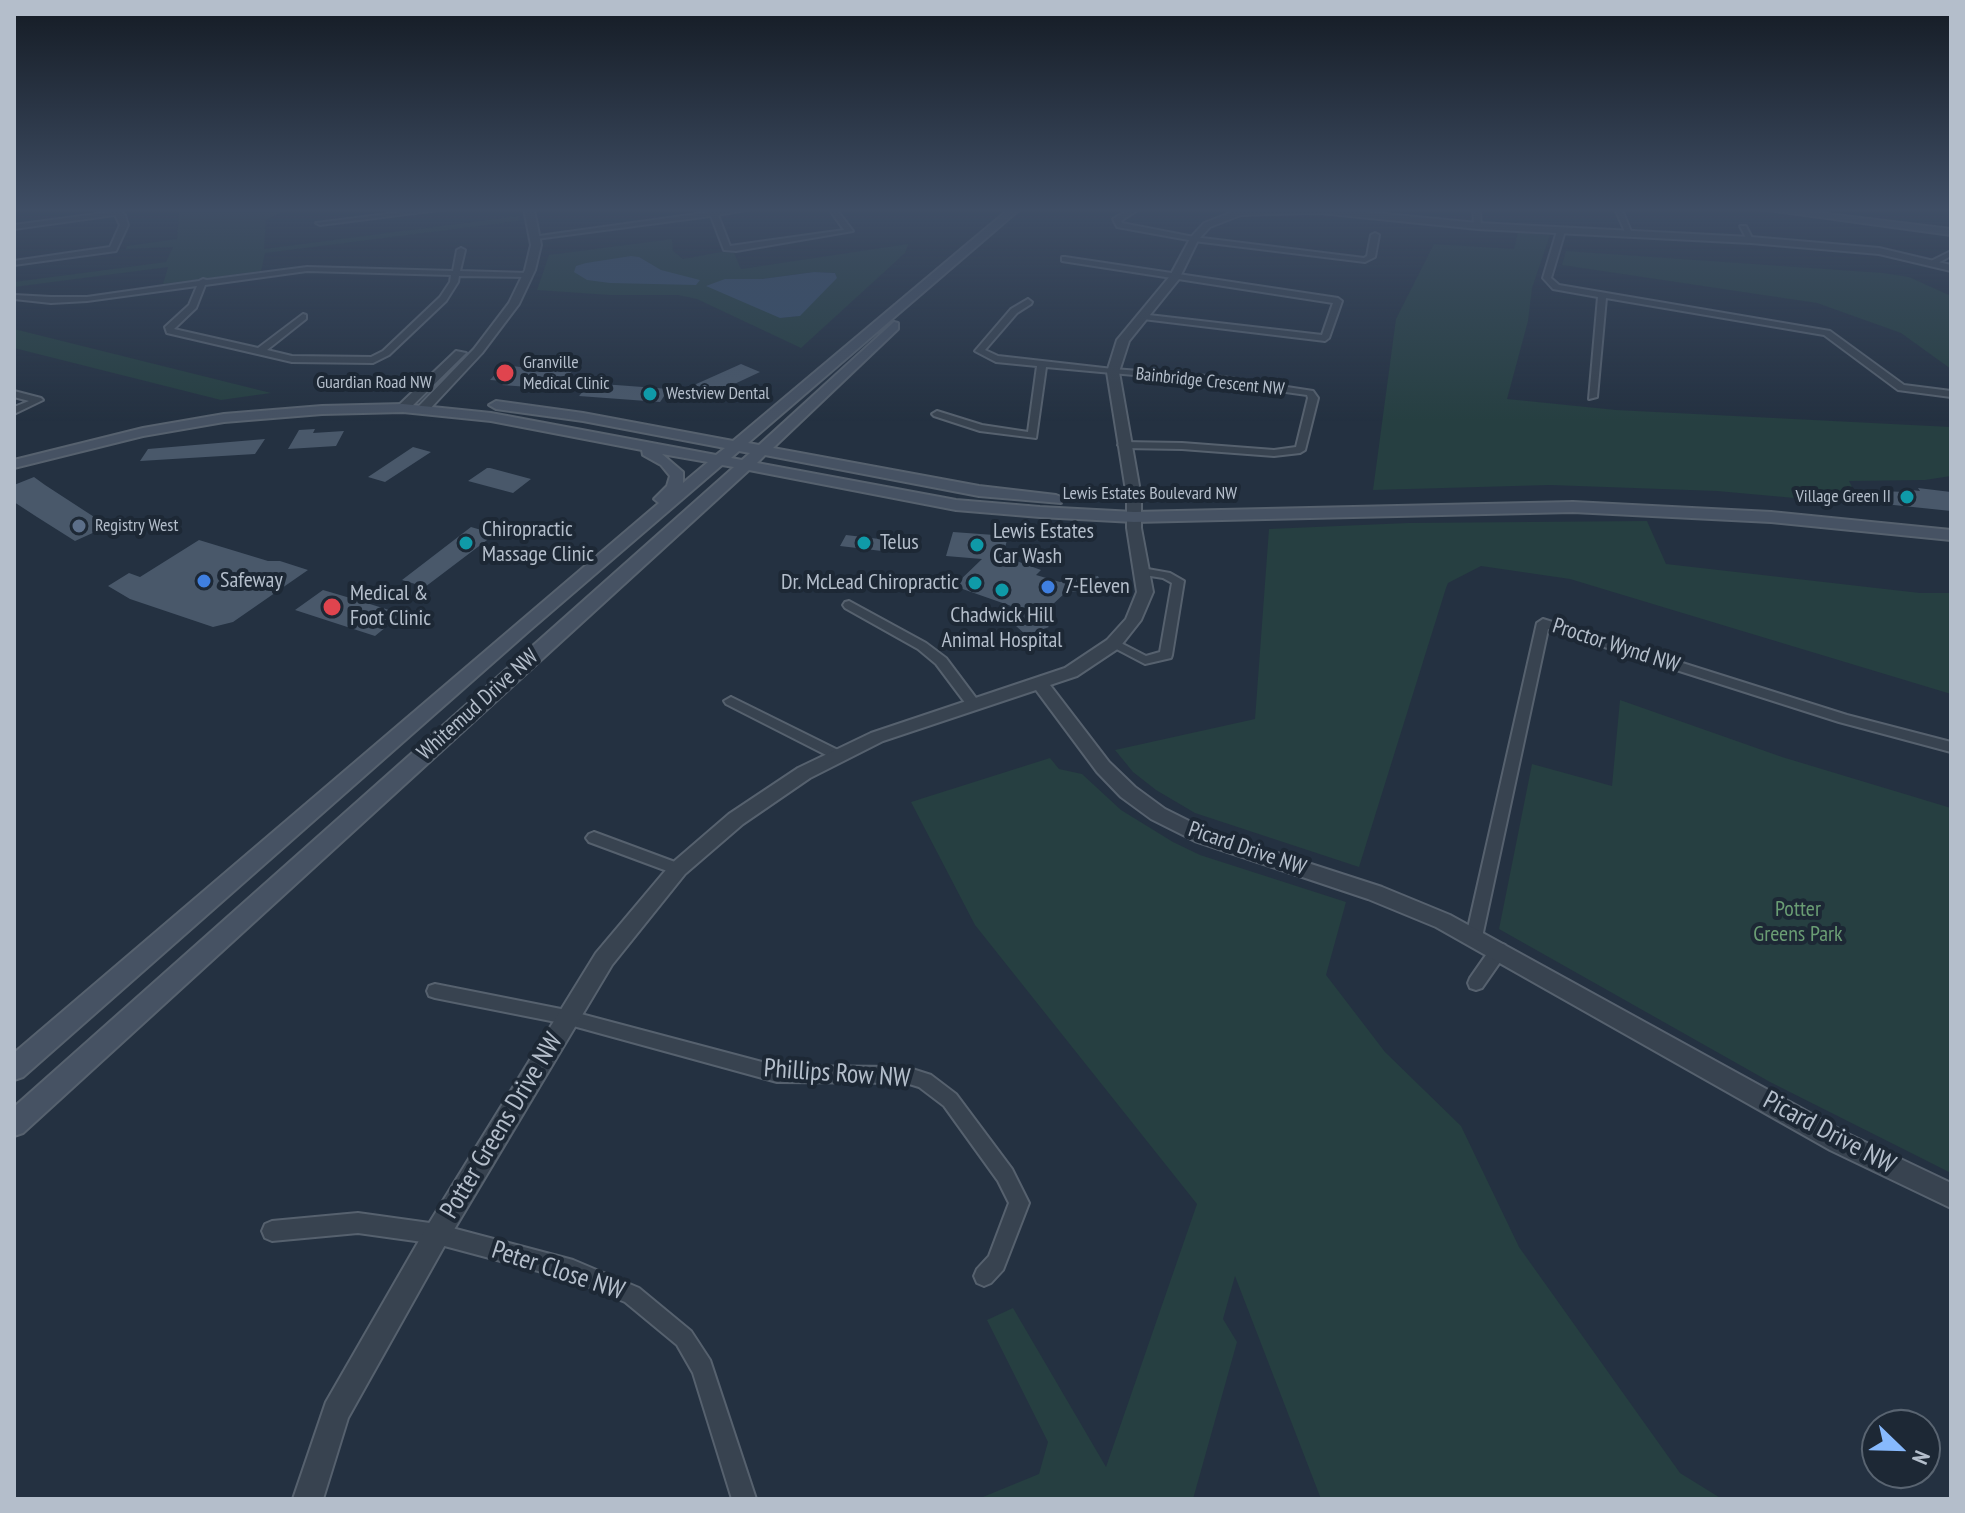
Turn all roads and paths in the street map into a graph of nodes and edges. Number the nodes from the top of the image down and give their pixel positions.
1 (934, 279) joint
2 (214, 280) edge
3 (454, 280) edge
4 (525, 280) edge
5 (1173, 280) edge
6 (1193, 280) edge
7 (1549, 280) edge
8 (203, 281) junction
9 (522, 287) junction
10 (1602, 295) junction
11 (14, 297) edge
12 (1028, 302) dead end
13 (1143, 316) junction
14 (303, 317) dead end
15 (259, 352) junction
16 (1042, 364) junction
17 (826, 368) junction
18 (1113, 372) junction
19 (14, 394) edge
20 (1951, 394) edge
21 (1592, 397) dead end
22 (418, 404) junction
23 (14, 411) edge
24 (776, 411) junction
25 (937, 414) dead end
26 (522, 422) junction
27 (787, 426) junction
28 (699, 439) junction
29 (623, 442) junction
30 (1123, 445) junction
31 (14, 455) edge
32 (743, 455) junction
33 (14, 464) edge
34 (772, 471) junction
35 (873, 472) junction
36 (979, 491) junction
37 (1134, 511) junction
38 (688, 515) junction
39 (639, 529) junction
40 (1951, 535) edge
41 (1142, 572) junction
42 (849, 605) dead end
43 (1113, 644) junction
44 (1041, 684) junction
45 (731, 701) dead end
46 (974, 705) junction
47 (1951, 747) edge
48 (837, 755) junction
49 (594, 838) dead end
50 (678, 869) junction
51 (1474, 937) junction
52 (1499, 950) junction
53 (1476, 983) dead end
54 (435, 991) dead end
55 (566, 1017) junction
56 (14, 1069) edge
57 (14, 1124) edge
58 (1951, 1196) edge
59 (272, 1231) dead end
60 (437, 1234) junction
61 (984, 1276) dead end
62 (308, 1499) edge
63 (744, 1499) edge

1 - 17 main road, Whitemud Drive NW
1 - 27 main road, Whitemud Drive NW
2 - 8 street
3 - 15 street
4 - 9 street
5 - 13 street
6 - 13 street
7 - 10 street
8 - 11 street
8 - 15 street
9 - 22 street
9 - 22 street
10 - 20 street
10 - 21 street
12 - 16 street
13 - 18 street
14 - 15 street
16 - 18 street
16 - 25 street
17 - 24 main road, Whitemud Drive NW
17 - 32 main road
18 - 30 street, Potter Greens Drive NW
18 - 30 street, Bainbridge Crescent NW
19 - 23 street
22 - 26 main road, Guardian Road NW
22 - 28 main road, Guardian Road NW
22 - 31 main road, Guardian Road NW
22 - 33 main road, Guardian Road NW
24 - 28 main road
24 - 32 main road, Whitemud Drive NW
26 - 29 main road, Guardian Road NW
26 - 32 main road
27 - 32 main road, Whitemud Drive NW
27 - 35 main road
28 - 32 main road, Guardian Road NW
29 - 32 main road, Guardian Road NW
29 - 39 main road
30 - 37 street, Potter Greens Drive NW
32 - 34 main road, Lewis Estates Boulevard NW
32 - 35 main road, Lewis Estates Boulevard NW
32 - 36 main road
32 - 38 main road, Whitemud Drive NW
32 - 39 main road, Whitemud Drive NW
34 - 37 main road, Lewis Estates Boulevard NW
34 - 38 main road
35 - 36 main road, Lewis Estates Boulevard NW
36 - 37 main road, Lewis Estates Boulevard NW
37 - 40 main road, Lewis Estates Boulevard NW
37 - 41 street, Potter Greens Drive NW
38 - 57 main road, Whitemud Drive NW
39 - 56 main road, Whitemud Drive NW
41 - 43 street, Potter Greens Drive NW
41 - 43 street
42 - 46 street
43 - 44 street, Potter Greens Drive NW
44 - 46 street, Potter Greens Drive NW
44 - 51 street, Picard Drive NW
45 - 48 street
46 - 48 street, Potter Greens Drive NW
47 - 51 street, Proctor Wynd NW
48 - 50 street, Potter Greens Drive NW
49 - 50 street
50 - 55 street, Potter Greens Drive NW
51 - 52 street, Picard Drive NW
52 - 53 street
52 - 58 street, Picard Drive NW
54 - 55 street, Potter Greens Drive NW
55 - 60 street, Potter Greens Drive NW
55 - 61 street, Phillips Row NW
59 - 60 street, Potter Greens Drive NW
60 - 62 street, Potter Greens Drive NW
60 - 63 street, Peter Close NW

